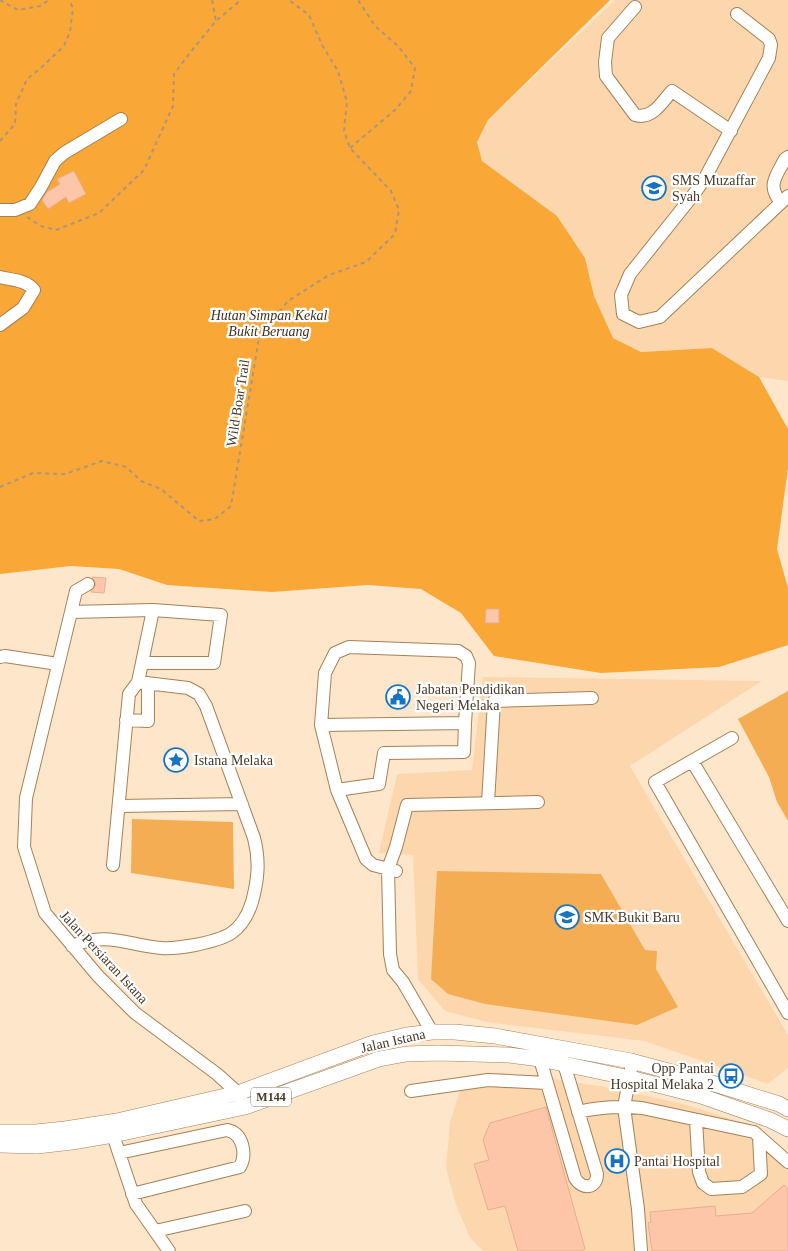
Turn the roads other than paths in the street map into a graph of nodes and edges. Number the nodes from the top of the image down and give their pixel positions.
1 (635, 7) dead end
2 (737, 14) dead end
3 (121, 119) dead end
4 (731, 131) junction
5 (788, 157) edge
6 (784, 199) edge
7 (0, 210) edge
8 (0, 277) edge
9 (0, 325) edge
10 (88, 584) dead end
11 (153, 610) junction
12 (71, 612) junction
13 (0, 656) edge
14 (144, 663) junction
15 (58, 664) junction
16 (143, 683) junction
17 (592, 698) dead end
18 (126, 720) junction
19 (465, 723) junction
20 (321, 725) junction
21 (732, 738) dead end
22 (692, 761) junction
23 (337, 790) junction
24 (538, 802) dead end
25 (488, 803) junction
26 (242, 804) junction
27 (119, 806) junction
28 (113, 865) dead end
29 (392, 866) junction
30 (788, 921) edge
31 (72, 946) junction
32 (788, 1013) edge
33 (432, 1032) junction
34 (560, 1047) junction
35 (508, 1055) junction
36 (540, 1059) junction
37 (631, 1061) junction
38 (564, 1064) junction
39 (354, 1068) junction
40 (630, 1078) junction
41 (547, 1083) junction
42 (410, 1091) dead end
43 (242, 1100) junction
44 (785, 1103) edge
45 (624, 1107) junction
46 (579, 1114) junction
47 (696, 1120) junction
48 (558, 1121) junction
49 (788, 1129) edge
50 (0, 1132) edge
51 (113, 1135) junction
52 (759, 1137) junction
53 (0, 1145) edge
54 (119, 1153) junction
55 (788, 1162) edge
56 (132, 1194) junction
57 (245, 1211) dead end
58 (155, 1231) junction
59 (169, 1251) edge
60 (642, 1251) edge

1 - 4 street
2 - 4 street
3 - 7 street
4 - 6 street
5 - 6 street
8 - 9 street
10 - 12 street, Jalan Persiaran Istana
11 - 12 street
11 - 14 street
11 - 14 street
12 - 15 street, Jalan Persiaran Istana
13 - 15 street
14 - 16 street
15 - 31 street, Jalan Persiaran Istana
16 - 18 street
16 - 18 street
16 - 26 street
17 - 25 street
18 - 27 street
19 - 20 street
19 - 20 street
19 - 23 street
20 - 23 street
21 - 22 street
22 - 30 street
22 - 32 street
23 - 29 street
24 - 25 street
25 - 29 street
26 - 27 street
26 - 31 street
27 - 28 street
29 - 33 street
31 - 43 street, Jalan Persiaran Istana
33 - 34 main road, Jalan Istana / M144
33 - 35 main road
33 - 39 main road
33 - 43 main road, Jalan Istana / M144
34 - 37 main road, Jalan Istana / M144
34 - 38 street
35 - 36 main road, Jalan Istana / M144
35 - 39 main road, Jalan Istana / M144
36 - 38 main road, Jalan Istana / M144
36 - 41 street
37 - 40 street
37 - 44 main road, Jalan Istana / M144
38 - 40 main road, Jalan Istana / M144
38 - 46 street
39 - 43 main road, Jalan Istana / M144
40 - 45 street
40 - 49 main road, Jalan Istana / M144
41 - 42 street
41 - 48 street
43 - 50 main road, Jalan Istana / M144
43 - 51 main road, Jalan Istana / M144
45 - 46 street
45 - 47 street
45 - 60 street
46 - 48 street
46 - 48 street
47 - 52 street
47 - 52 street
51 - 53 main road, Jalan Istana / M144
51 - 54 street
52 - 55 street
54 - 56 street
54 - 56 street
56 - 58 street
57 - 58 street
58 - 59 street

